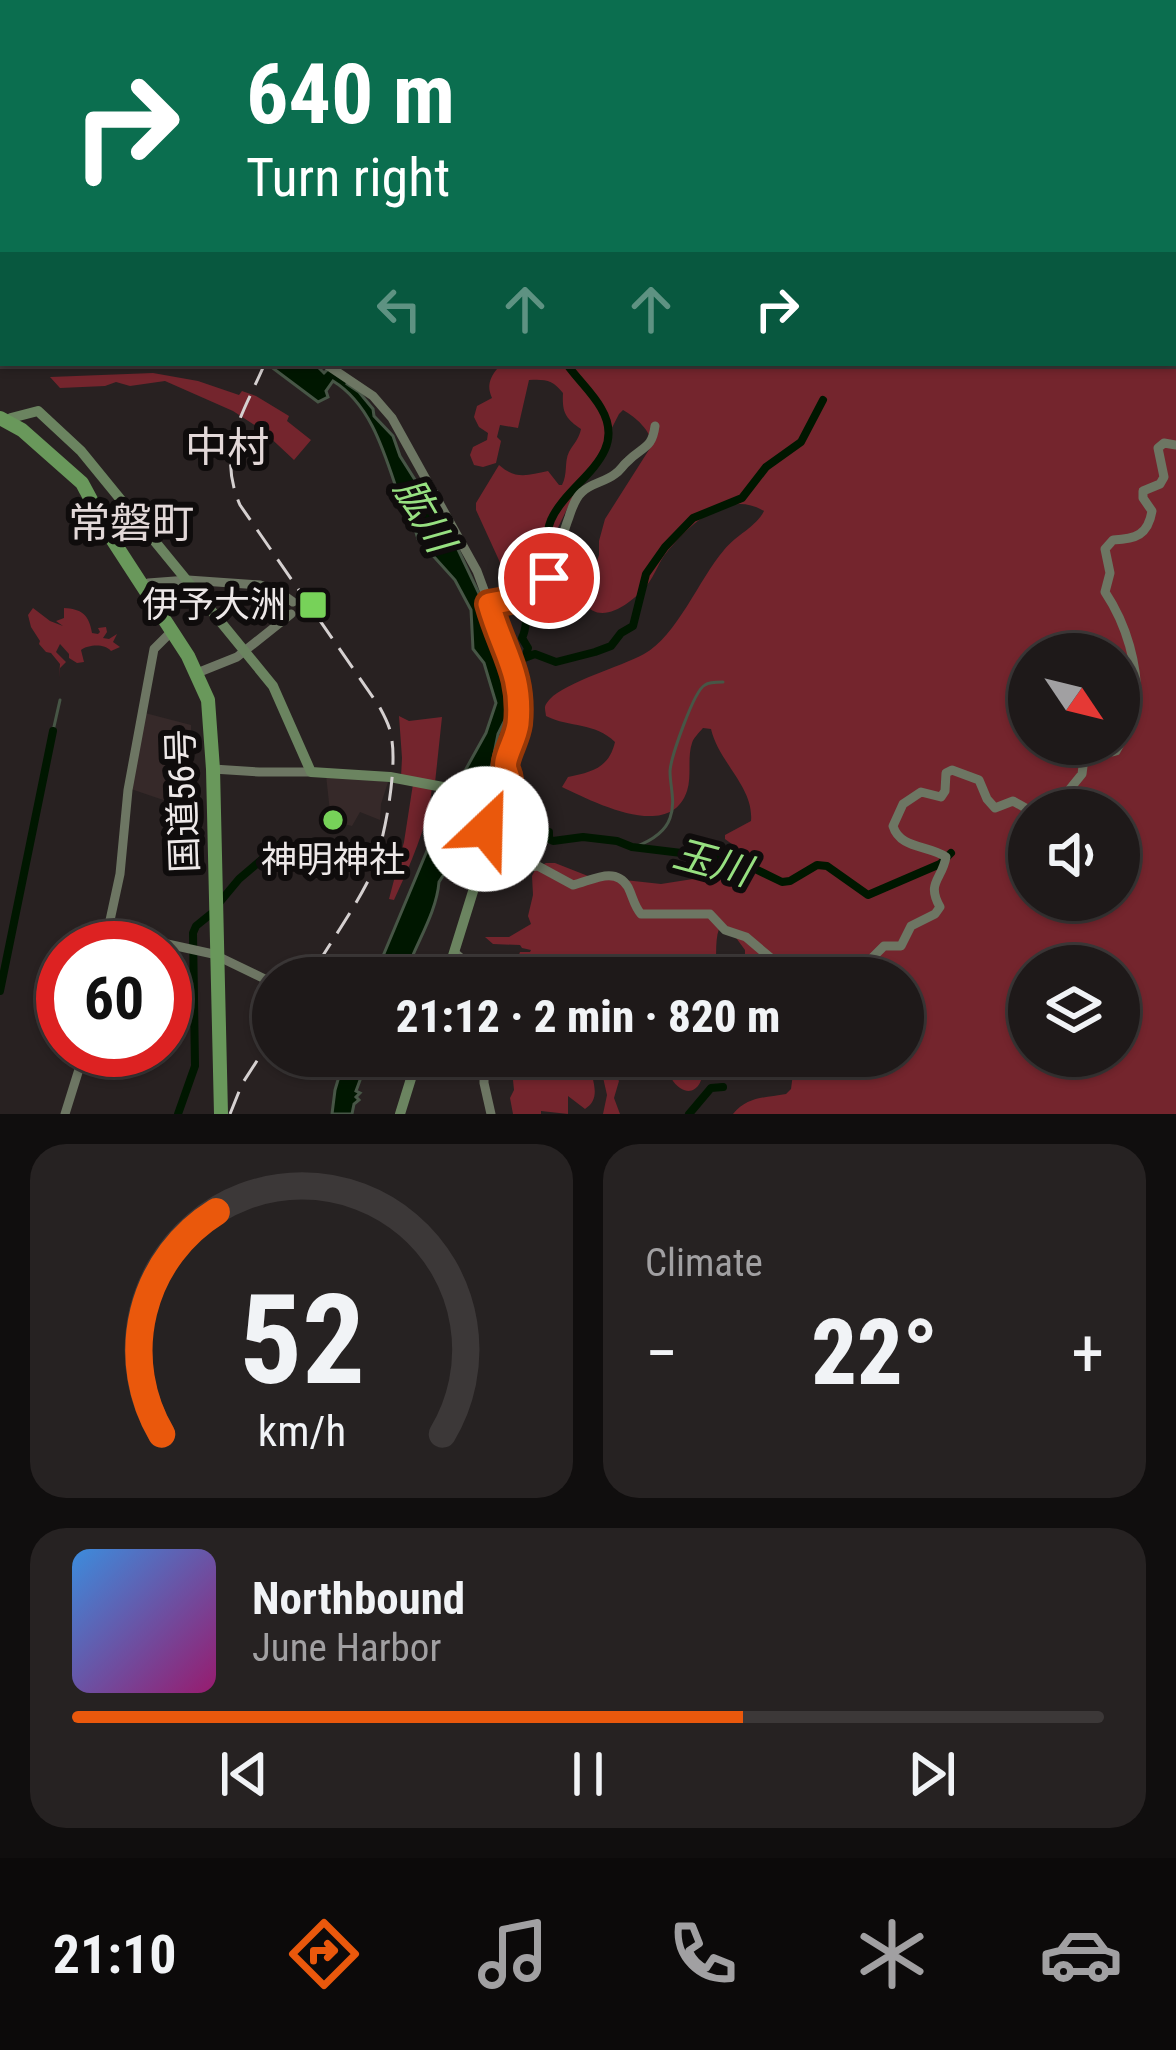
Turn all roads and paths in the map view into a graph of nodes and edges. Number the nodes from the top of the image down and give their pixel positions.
1 (328, 366) edge
2 (4, 420) edge
3 (655, 426) dead end
4 (1176, 445) edge
5 (186, 580) junction
6 (146, 584) junction
7 (489, 604) junction
8 (172, 632) junction
9 (244, 650) junction
10 (197, 673) junction
11 (213, 769) junction
12 (311, 772) junction
13 (1070, 789) edge
14 (503, 798) junction
15 (1008, 803) edge
16 (473, 874) junction
17 (110, 921) edge
18 (192, 950) edge
19 (217, 955) junction
20 (453, 957) edge
21 (770, 957) edge
22 (873, 957) edge
23 (252, 972) edge
24 (77, 1077) edge
25 (411, 1077) edge
26 (484, 1077) edge
27 (65, 1114) edge
28 (221, 1114) edge
29 (400, 1114) edge
30 (491, 1114) edge

1 - 7 street
2 - 5 main road
2 - 6 highway, 国道56号
3 - 7 street
4 - 13 street
5 - 6 street
5 - 9 main road
5 - 9 street
6 - 8 highway, 国道56号
7 - 14 street
8 - 10 highway, 国道56号
8 - 17 street
9 - 10 street
9 - 12 main road
10 - 11 highway, 国道56号
11 - 12 street
11 - 19 highway, 国道56号
12 - 14 main road
14 - 16 main road
15 - 22 street
16 - 20 main road
16 - 21 street
18 - 19 street
19 - 23 street
19 - 28 highway, 国道56号
24 - 27 street
25 - 29 main road
26 - 30 street

